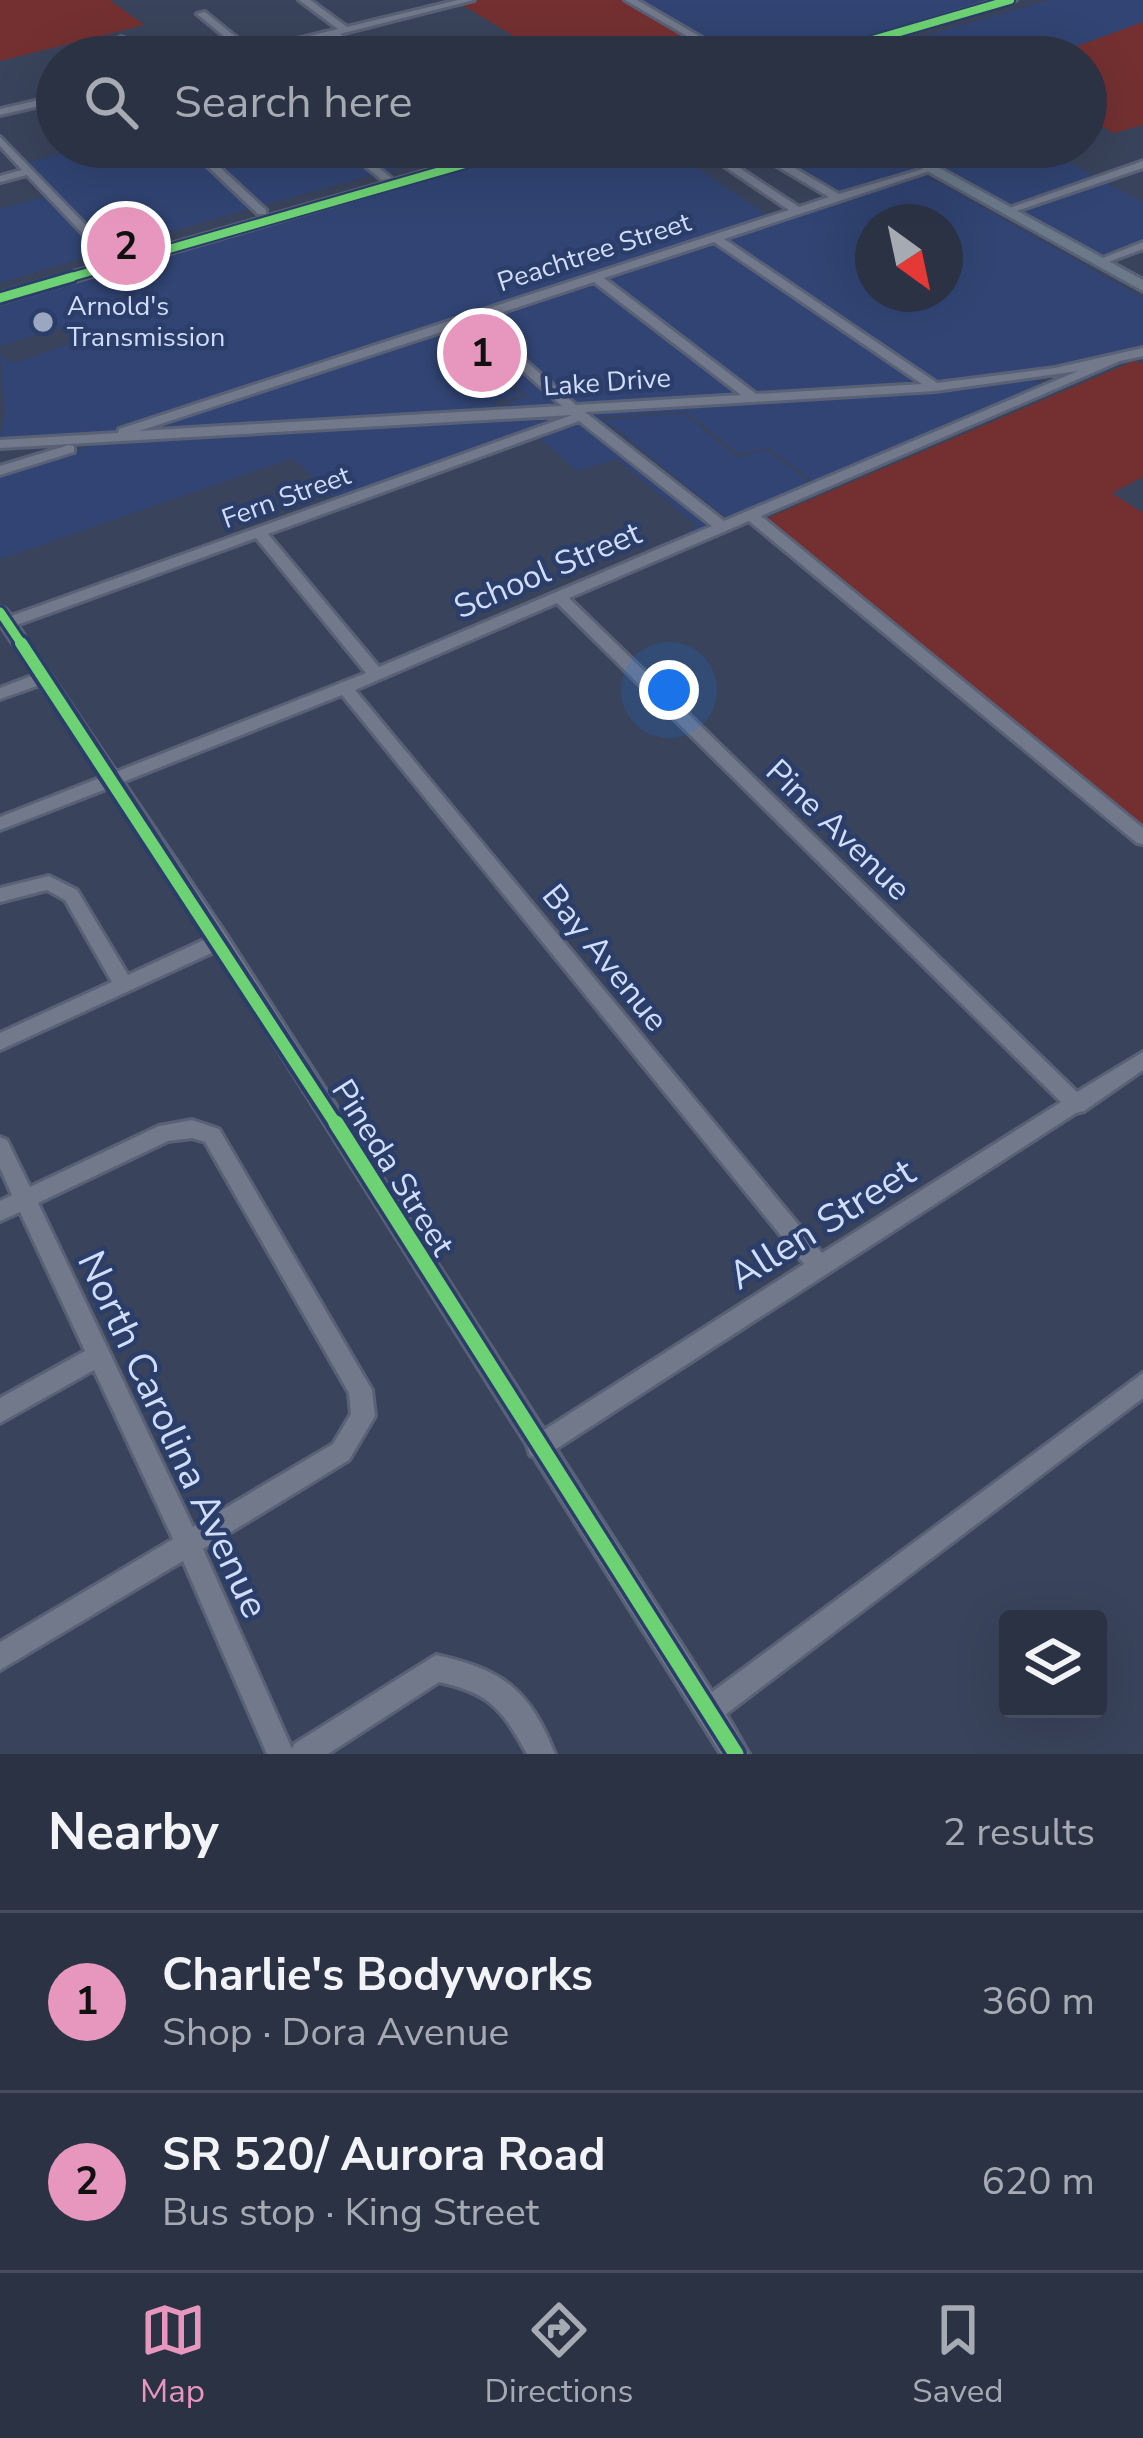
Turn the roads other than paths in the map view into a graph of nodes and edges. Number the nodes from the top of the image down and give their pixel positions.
1 (304, 0) edge
2 (428, 0) edge
3 (469, 0) edge
4 (630, 0) edge
5 (1010, 0) edge
6 (1021, 0) edge
7 (1031, 2) edge
8 (439, 7) junction
9 (991, 13) junction
10 (202, 14) dead end
11 (923, 29) junction
12 (339, 32) junction
13 (229, 36) edge
14 (322, 36) edge
15 (343, 36) edge
16 (693, 36) edge
17 (896, 36) edge
18 (902, 36) edge
19 (36, 104) edge
20 (0, 112) edge
21 (0, 140) edge
22 (1143, 164) edge
23 (212, 168) edge
24 (374, 168) edge
25 (429, 168) edge
26 (436, 168) edge
27 (441, 168) edge
28 (732, 168) edge
29 (788, 168) edge
30 (929, 168) joint
31 (29, 172) junction
32 (0, 179) edge
33 (390, 181) junction
34 (838, 198) junction
35 (798, 211) junction
36 (1007, 211) junction
37 (260, 217) junction
38 (715, 238) junction
39 (1143, 245) edge
40 (109, 255) junction
41 (1099, 262) junction
42 (595, 277) junction
43 (41, 285) junction
44 (1143, 286) edge
45 (2, 291) edge
46 (469, 317) junction
47 (1143, 352) edge
48 (1114, 360) junction
49 (1036, 374) junction
50 (935, 387) junction
51 (1051, 390) junction
52 (752, 397) junction
53 (568, 414) junction
54 (151, 430) junction
55 (93, 442) junction
56 (8, 444) edge
57 (27, 463) junction
58 (0, 472) edge
59 (752, 516) junction
60 (724, 528) junction
61 (259, 533) junction
62 (559, 597) junction
63 (3, 618) edge
64 (375, 673) junction
65 (42, 678) junction
66 (345, 688) junction
67 (0, 694) edge
68 (110, 780) junction
69 (0, 824) edge
70 (1143, 838) edge
71 (0, 896) edge
72 (220, 941) junction
73 (124, 985) junction
74 (0, 1042) edge
75 (1143, 1060) edge
76 (1077, 1105) junction
77 (0, 1146) edge
78 (24, 1199) junction
79 (0, 1211) edge
80 (819, 1266) junction
81 (98, 1356) junction
82 (1143, 1384) edge
83 (0, 1412) edge
84 (538, 1447) junction
85 (188, 1543) junction
86 (0, 1658) edge
87 (709, 1710) junction
88 (280, 1754) edge
89 (304, 1754) edge
90 (542, 1754) edge
91 (736, 1754) edge

1 - 12 street
2 - 8 street
3 - 8 street
4 - 16 street
5 - 11 main road
6 - 9 main road
7 - 9 main road
8 - 12 street
9 - 11 main road
10 - 13 street
11 - 17 main road
11 - 18 main road
12 - 14 street
12 - 15 street
19 - 20 street
21 - 31 street
22 - 36 street
23 - 37 street
24 - 33 street
25 - 33 main road
26 - 33 main road
27 - 33 main road
28 - 35 street
29 - 34 street
30 - 34 street, Peachtree Street
30 - 36 main road
31 - 32 street
31 - 40 street
33 - 37 main road
34 - 35 street, Peachtree Street
35 - 38 street, Peachtree Street
36 - 41 main road
37 - 40 main road
37 - 43 main road
38 - 42 street, Peachtree Street
38 - 50 street
39 - 41 street
40 - 43 main road
40 - 45 main road
41 - 44 main road
42 - 46 street, Peachtree Street
42 - 52 street
43 - 45 main road
46 - 53 street
46 - 54 street, Peachtree Street
47 - 48 street, Lake Drive
48 - 49 street, Lake Drive
48 - 51 street, School Street
49 - 50 street, Lake Drive
49 - 51 street
50 - 52 street, Lake Drive
51 - 59 street, School Street
52 - 53 street, Lake Drive
53 - 54 street, Lake Drive
53 - 60 street
53 - 61 street, Fern Street
54 - 55 street, Lake Drive
55 - 56 street, Lake Drive
55 - 57 street
56 - 57 street
57 - 58 street
59 - 60 street, School Street
59 - 70 street
60 - 62 street, School Street
61 - 63 street, Fern Street
61 - 64 street
62 - 64 street, School Street
62 - 76 street, Pine Avenue
63 - 65 street, Pineda Street
64 - 66 street, School Street
65 - 67 street
65 - 68 street, Pineda Street
66 - 68 street, School Street
66 - 80 street, Bay Avenue
68 - 69 street, School Street
68 - 72 street, Pineda Street
71 - 73 street
72 - 73 street
72 - 84 street, Pineda Street
73 - 74 street
75 - 76 street, Allen Street
76 - 80 street, Allen Street
77 - 78 street, North Carolina Avenue
78 - 79 street
78 - 81 street, North Carolina Avenue
78 - 85 street
80 - 84 street, Allen Street
81 - 83 street
81 - 85 street, North Carolina Avenue
82 - 87 street
84 - 87 street, Pineda Street
85 - 86 street
85 - 88 street, North Carolina Avenue
87 - 91 street, Pineda Street
89 - 90 street

